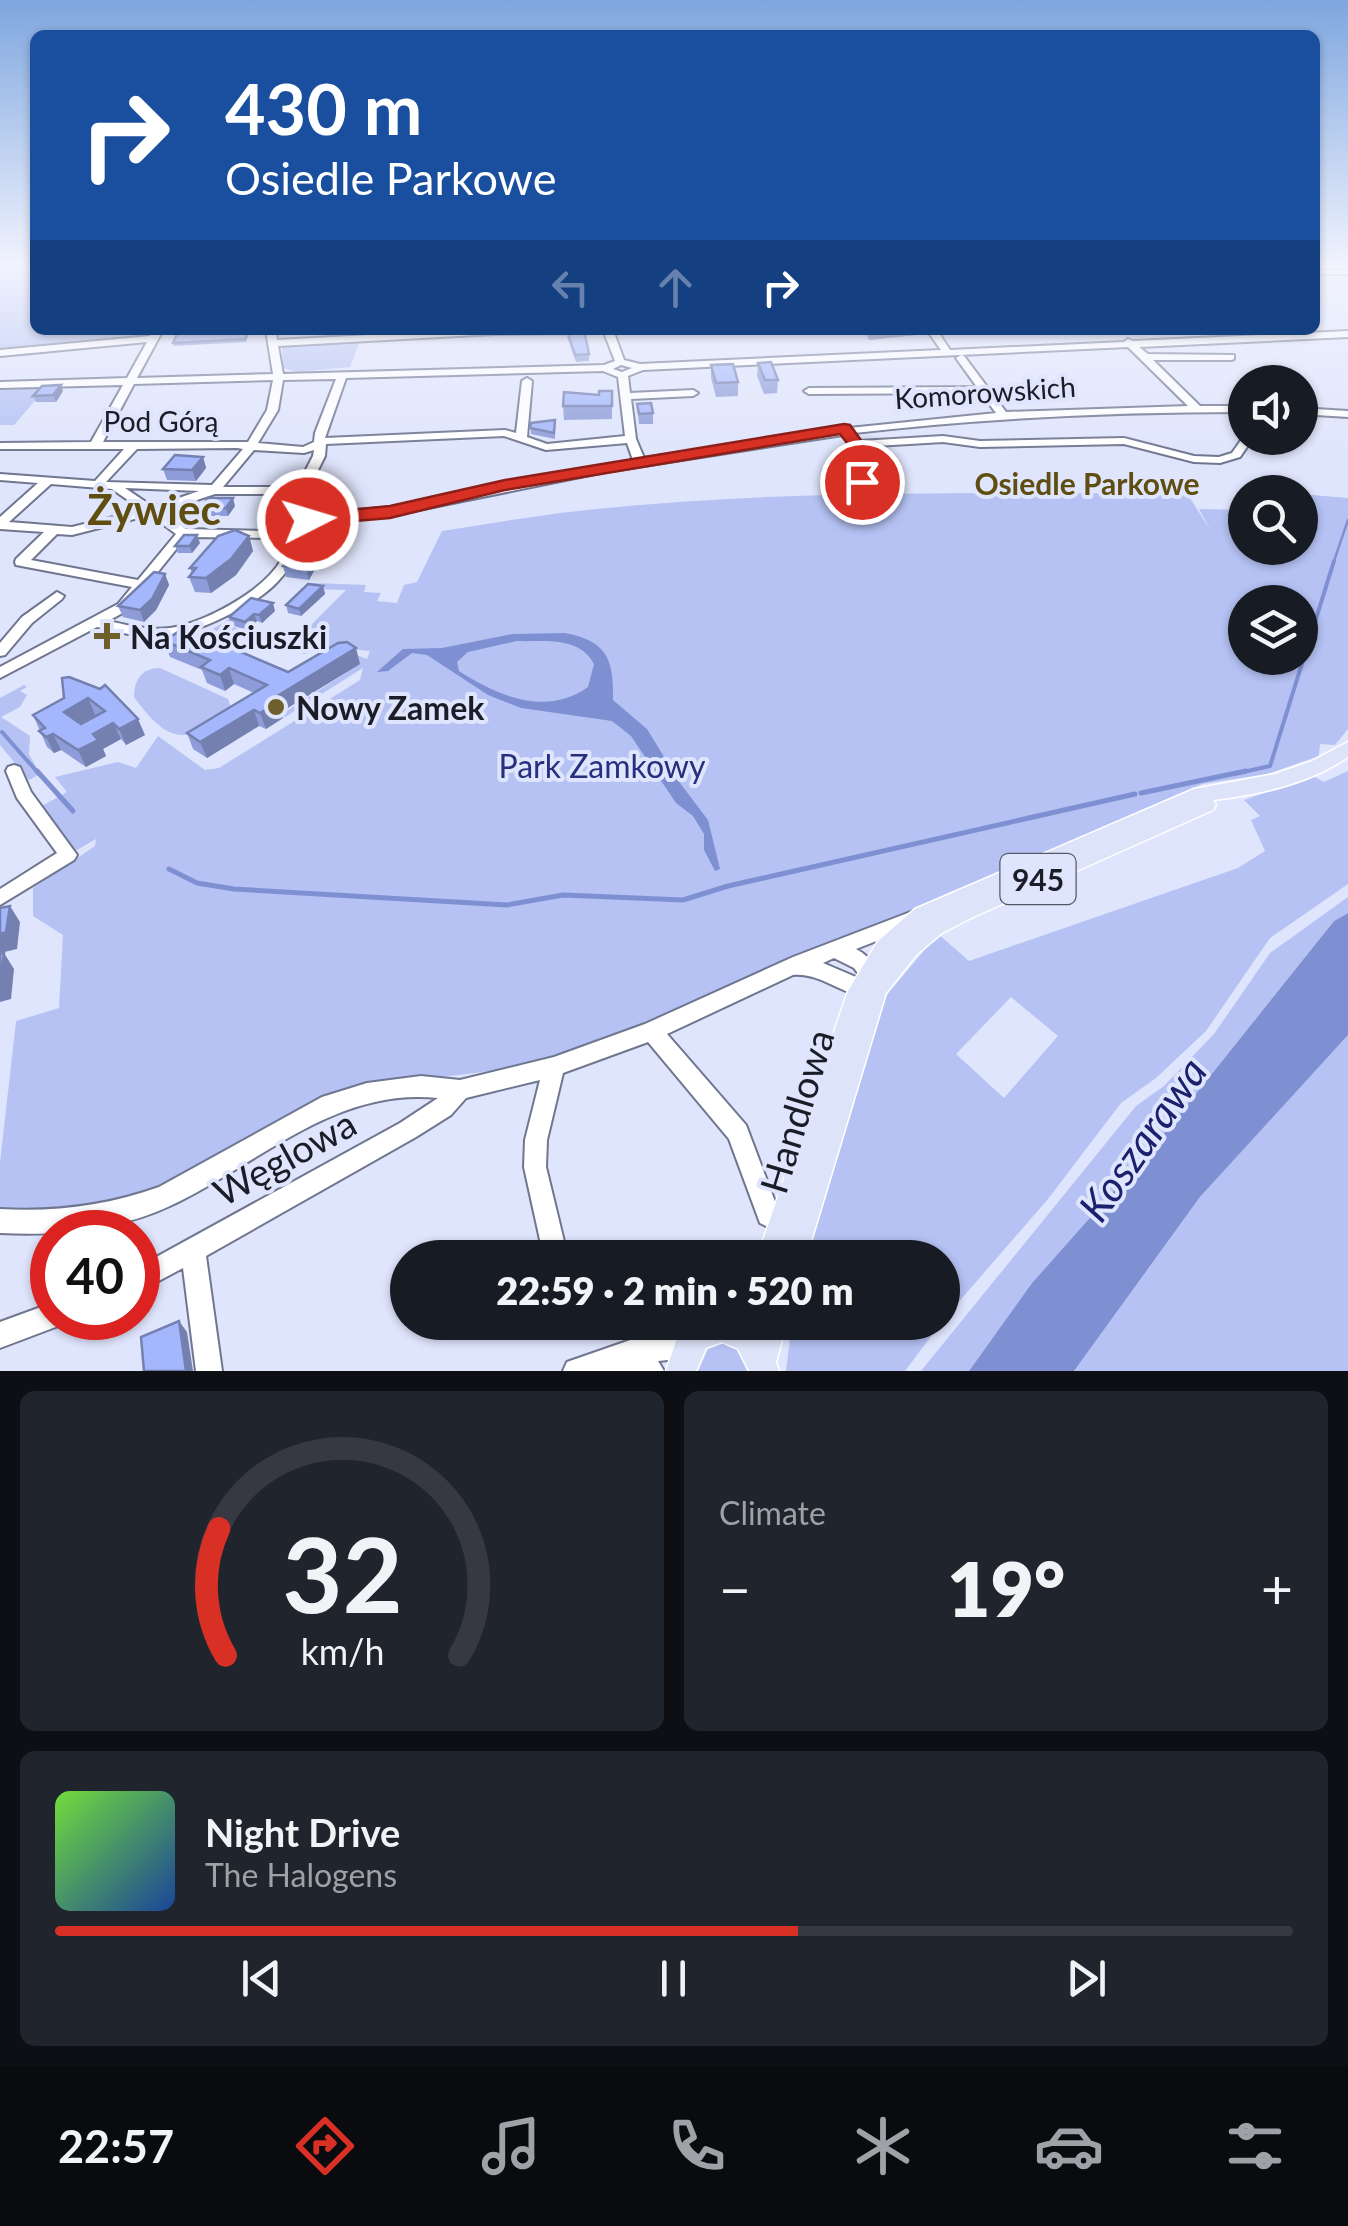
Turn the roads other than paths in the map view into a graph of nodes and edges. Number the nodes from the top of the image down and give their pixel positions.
1 (1320, 331) edge
2 (1348, 334) edge
3 (155, 335) edge
4 (271, 335) edge
5 (409, 335) edge
6 (610, 335) edge
7 (935, 335) edge
8 (1116, 335) edge
9 (1245, 335) edge
10 (1125, 342) junction
11 (273, 343) junction
12 (947, 352) junction
13 (0, 353) edge
14 (1143, 356) junction
15 (1231, 357) dead end
16 (960, 358) dead end
17 (620, 362) junction
18 (638, 367) junction
19 (607, 368) junction
20 (342, 375) junction
21 (278, 376) junction
22 (623, 376) junction
23 (132, 380) junction
24 (527, 381) dead end
25 (0, 385) edge
26 (983, 390) junction
27 (931, 391) junction
28 (809, 392) dead end
29 (692, 393) dead end
30 (626, 396) junction
31 (1196, 408) junction
32 (1228, 408) edge
33 (1318, 412) edge
34 (1002, 414) junction
35 (1348, 414) edge
36 (949, 418) junction
37 (844, 429) junction
38 (521, 438) junction
39 (631, 439) junction
40 (321, 442) junction
41 (855, 443) junction
42 (0, 446) edge
43 (95, 446) junction
44 (132, 446) junction
45 (248, 447) junction
46 (551, 447) junction
47 (1231, 455) edge
48 (640, 463) junction
49 (558, 476) junction
50 (0, 477) edge
51 (50, 480) junction
52 (99, 484) junction
53 (116, 485) junction
54 (212, 489) junction
55 (865, 491) dead end
56 (298, 496) junction
57 (152, 511) junction
58 (318, 517) junction
59 (0, 524) edge
60 (52, 532) junction
61 (182, 532) junction
62 (267, 534) junction
63 (293, 546) junction
64 (144, 585) junction
65 (57, 596) dead end
66 (100, 623) junction
67 (0, 652) edge
68 (0, 673) edge
69 (1348, 748) edge
70 (14, 772) dead end
71 (1218, 794) junction
72 (0, 898) edge
73 (923, 915) junction
74 (833, 950) junction
75 (791, 967) junction
76 (869, 984) junction
77 (652, 1031) junction
78 (554, 1067) junction
79 (460, 1090) junction
80 (768, 1214) dead end
81 (0, 1221) edge
82 (552, 1240) edge
83 (777, 1240) edge
84 (797, 1240) edge
85 (192, 1251) junction
86 (160, 1268) edge
87 (30, 1324) edge
88 (0, 1335) edge
89 (751, 1340) edge
90 (768, 1340) edge
91 (685, 1358) edge
92 (604, 1361) junction
93 (763, 1365) edge
94 (208, 1371) edge
95 (576, 1371) edge
96 (651, 1371) edge

1 - 2 street
3 - 13 street
3 - 23 street
4 - 11 street
5 - 11 street
6 - 17 street
7 - 12 street
8 - 10 street
9 - 10 street
10 - 12 street
10 - 14 street
11 - 21 street
12 - 18 street
14 - 15 street
14 - 31 street
16 - 26 street
17 - 18 street
17 - 19 street
18 - 22 street
19 - 20 street
19 - 22 street
20 - 21 street
20 - 40 street
21 - 23 street
21 - 45 street
22 - 30 street
23 - 25 street
23 - 43 street
24 - 38 street
26 - 27 street
26 - 34 street
27 - 28 street
27 - 36 street
29 - 30 street
30 - 39 street
31 - 32 street, Komorowskich
31 - 34 street, Komorowskich
33 - 35 street
34 - 36 street, Komorowskich
36 - 37 street, Komorowskich
37 - 41 street
37 - 48 street, Komorowskich
38 - 40 street, Pod Górą
38 - 46 street, Pod Górą
39 - 46 street
39 - 48 street
40 - 45 street, Pod Górą
40 - 56 street
41 - 47 street
41 - 55 street
42 - 43 street, Pod Górą
43 - 44 street, Pod Górą
44 - 45 street, Pod Górą
44 - 52 street
45 - 54 street
46 - 49 street
48 - 49 street, Komorowskich
49 - 58 street, Komorowskich
50 - 51 street
51 - 52 street
51 - 59 street
52 - 53 street
53 - 54 street
53 - 57 street
54 - 56 street
54 - 57 street
56 - 58 street
56 - 62 street
57 - 60 street
57 - 61 street
58 - 63 street
59 - 60 street
60 - 64 street
61 - 62 street
61 - 64 street
62 - 63 street
63 - 66 street
64 - 66 street
65 - 67 street
66 - 68 street
69 - 71 main road, 945
70 - 72 street
71 - 73 main road, 945
71 - 76 main road, 945
73 - 74 street
73 - 76 main road, 945
74 - 75 street
74 - 76 street
75 - 76 street
75 - 77 street
76 - 83 main road, Handlowa / 945
76 - 84 main road, Handlowa / 945
77 - 78 street
77 - 80 street
78 - 79 street
78 - 82 street
79 - 81 street
79 - 85 street, Węglowa
85 - 86 street, Węglowa
85 - 94 street
87 - 88 street
89 - 93 main road
90 - 93 main road
91 - 92 street
92 - 95 street
92 - 96 street

